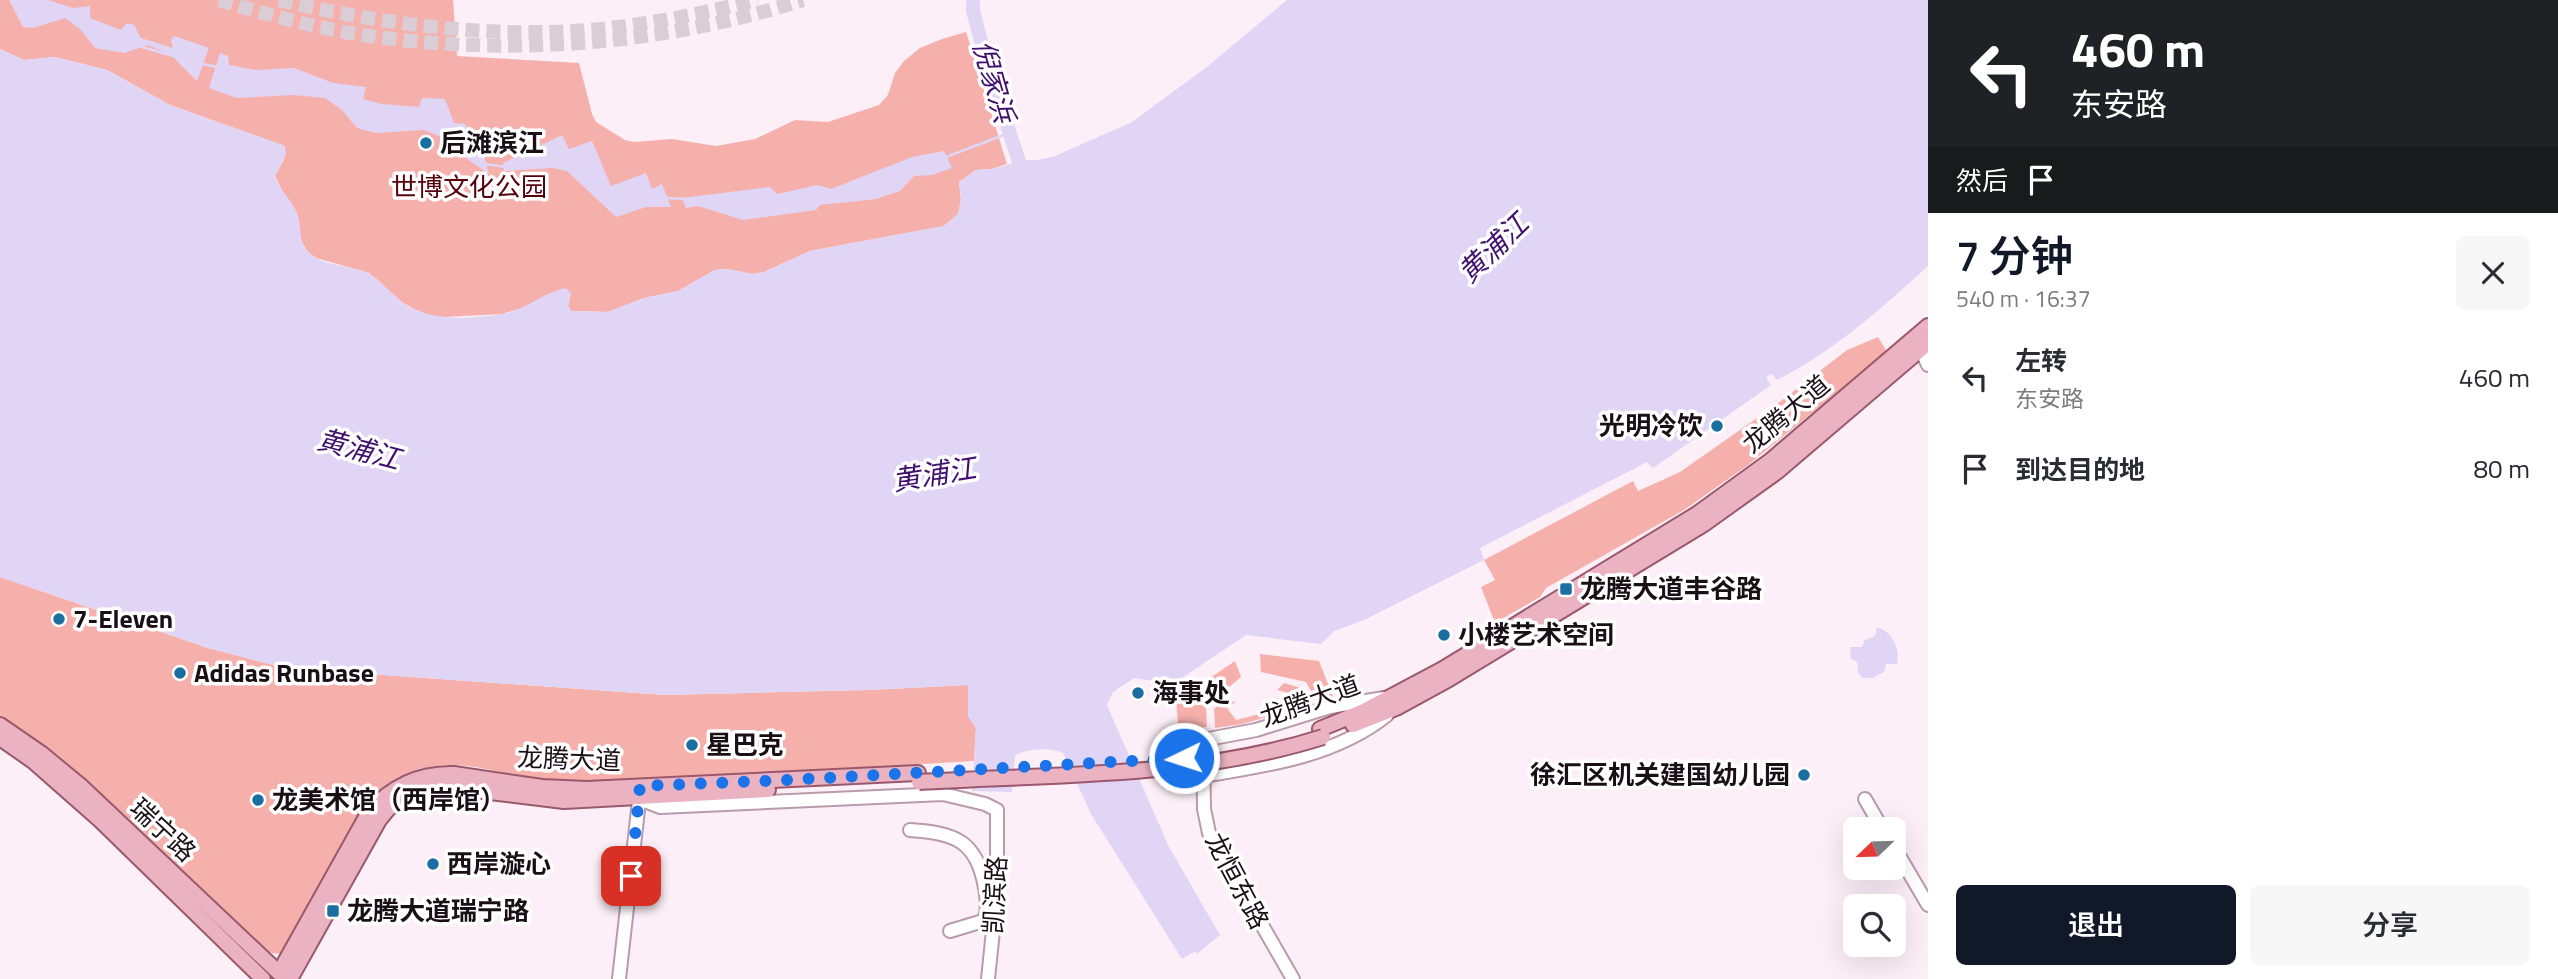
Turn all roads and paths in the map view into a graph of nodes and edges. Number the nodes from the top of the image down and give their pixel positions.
1 (1928, 327) edge
2 (1924, 344) edge
3 (1928, 365) edge
4 (1393, 702) junction
5 (0, 726) edge
6 (0, 738) edge
7 (1203, 776) junction
8 (640, 792) junction
9 (1865, 799) dead end
10 (1875, 817) edge
11 (910, 830) dead end
12 (1906, 867) edge
13 (1928, 905) edge
14 (950, 931) dead end
15 (283, 977) edge
16 (263, 979) edge
17 (619, 979) edge
18 (988, 979) edge
19 (1293, 979) edge

1 - 2 main road, 龙腾大道
2 - 3 street
2 - 4 main road, 龙腾大道
4 - 7 street
4 - 7 street, 龙恒东路
4 - 8 main road, 龙腾大道, bridge
5 - 15 main road, 瑞宁路
6 - 16 main road, 瑞宁路
7 - 19 street, 龙恒东路
8 - 15 main road, 龙腾大道
8 - 17 street
8 - 18 street, 凯滨路
9 - 10 street
11 - 14 street
12 - 13 street

